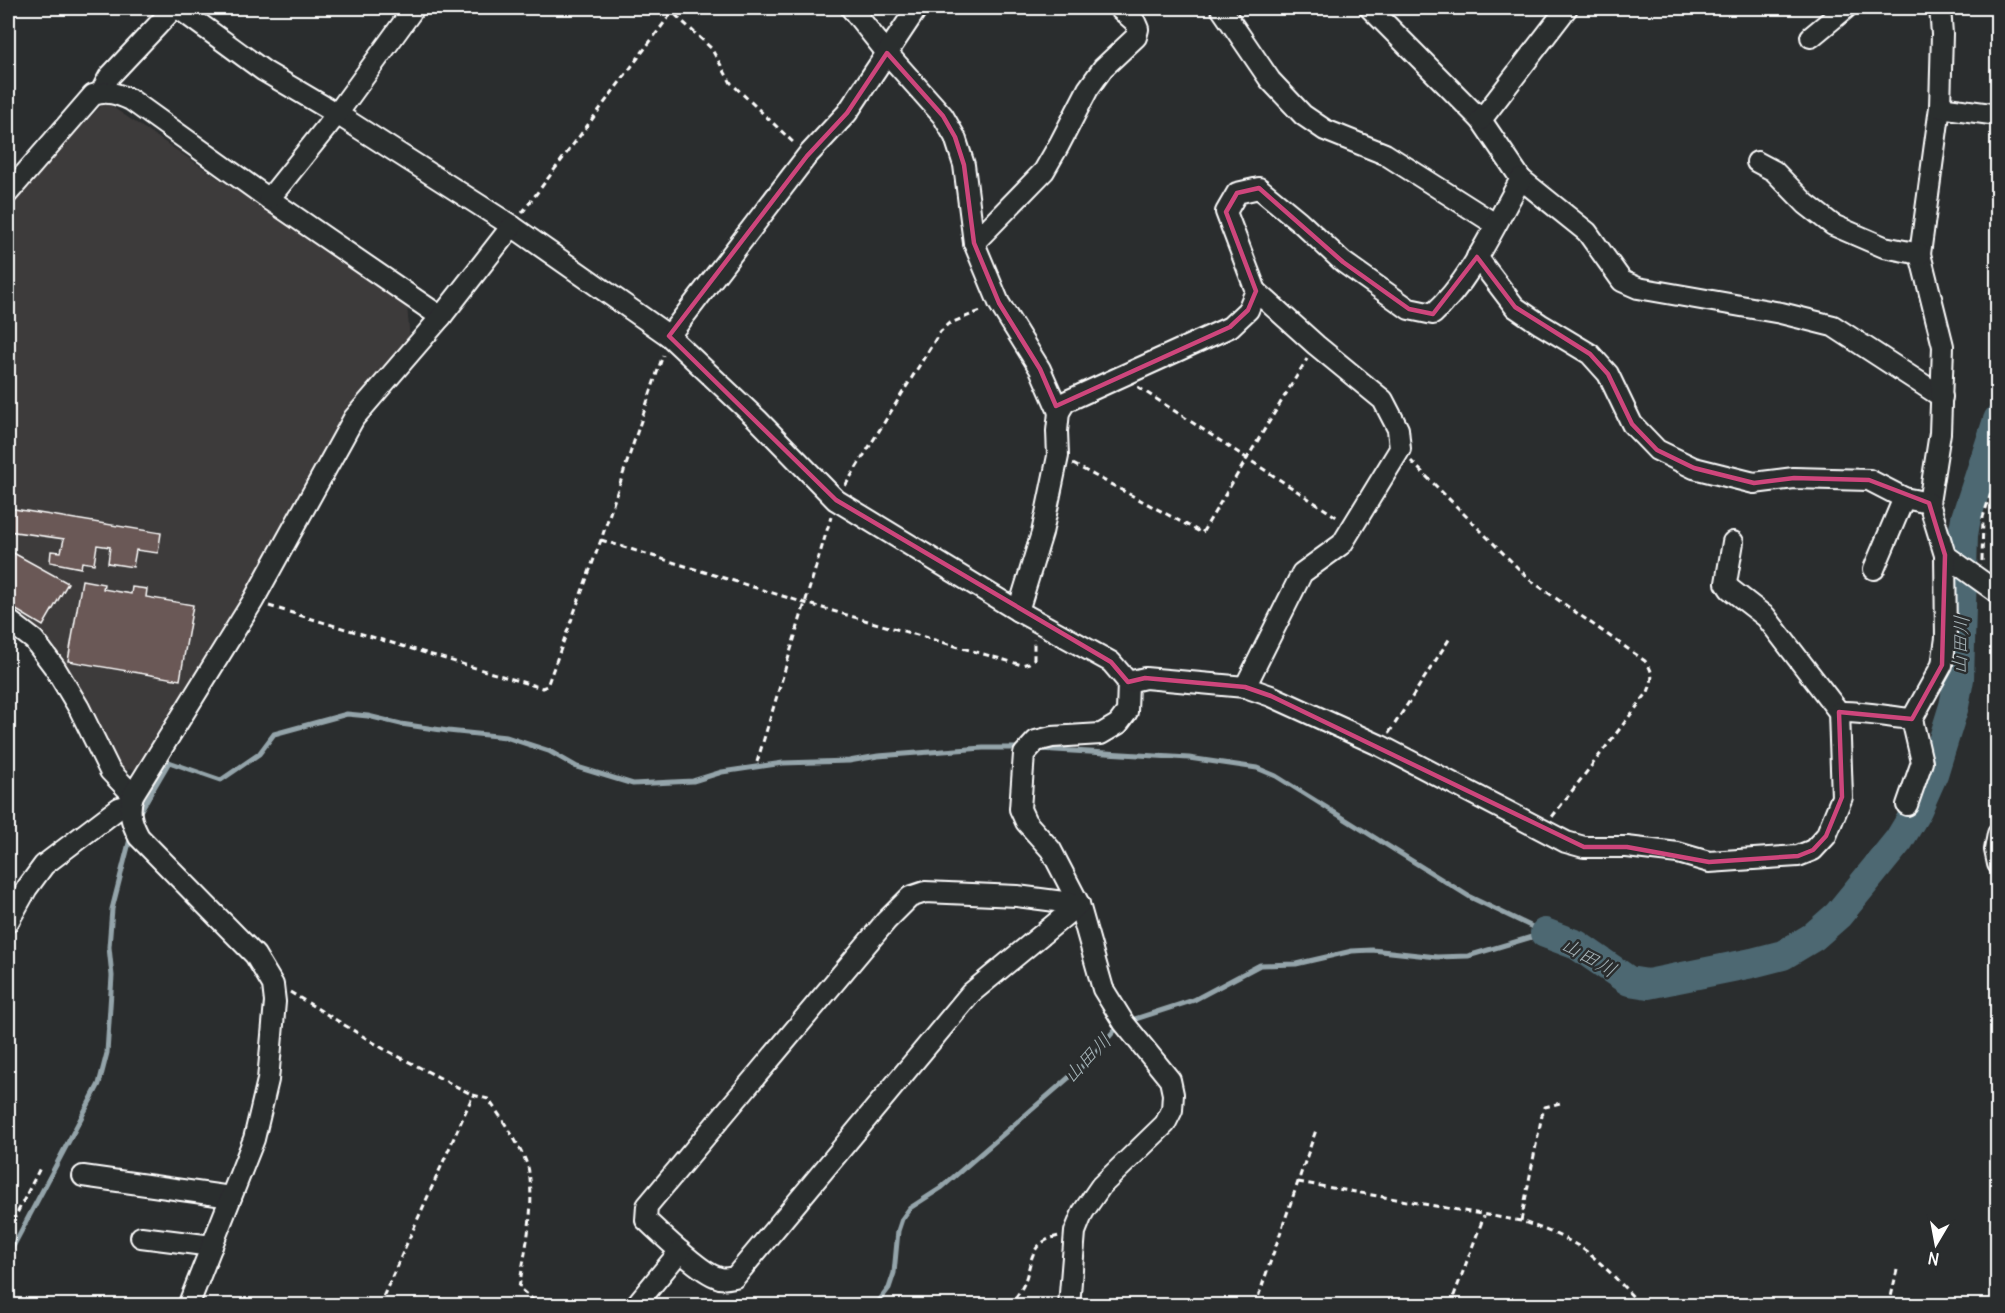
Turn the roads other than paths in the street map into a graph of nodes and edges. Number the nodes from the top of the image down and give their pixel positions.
1 (176, 8) edge
2 (414, 8) edge
3 (851, 8) edge
4 (917, 8) edge
5 (1119, 8) edge
6 (1221, 8) edge
7 (1370, 8) edge
8 (1567, 8) edge
9 (1846, 8) edge
10 (1940, 8) edge
11 (1811, 38) dead end
12 (887, 53) junction
13 (101, 92) junction
14 (1940, 107) junction
15 (337, 114) junction
16 (1998, 115) edge
17 (1481, 120) junction
18 (1757, 162) dead end
19 (1521, 178) junction
20 (8, 193) edge
21 (269, 199) junction
22 (1495, 224) junction
23 (512, 226) junction
24 (974, 243) junction
25 (1920, 254) junction
26 (1477, 257) junction
27 (1256, 291) junction
28 (441, 317) junction
29 (669, 336) junction
30 (1942, 397) junction
31 (1059, 412) junction
32 (1904, 498) junction
33 (1929, 503) junction
34 (1733, 542) dead end
35 (1945, 555) junction
36 (1874, 569) dead end
37 (1987, 586) edge
38 (1027, 616) junction
39 (8, 620) edge
40 (1128, 682) junction
41 (1245, 687) junction
42 (1839, 712) junction
43 (1912, 719) junction
44 (1907, 805) dead end
45 (133, 814) junction
46 (1998, 834) edge
47 (1998, 864) edge
48 (1079, 904) junction
49 (8, 922) edge
50 (83, 1176) dead end
51 (231, 1197) junction
52 (141, 1237) dead end
53 (212, 1246) junction
54 (680, 1251) junction
55 (188, 1305) edge
56 (635, 1305) edge
57 (1069, 1305) edge

1 - 13 street
1 - 15 street
2 - 15 street
3 - 12 street
4 - 12 street
5 - 24 street
6 - 22 street
7 - 17 street
8 - 17 street
9 - 11 street
10 - 14 street
12 - 24 street
12 - 29 street
13 - 20 street
13 - 21 street
14 - 16 street
14 - 25 street
15 - 21 street
15 - 23 street
17 - 19 street
18 - 25 street
19 - 22 street
19 - 30 street
21 - 28 street
22 - 26 street
23 - 28 street
23 - 29 street
24 - 31 street
25 - 30 street
26 - 27 street
26 - 32 street
27 - 31 street
27 - 41 street
28 - 45 street
29 - 38 street
30 - 33 street
31 - 38 street
32 - 33 street
32 - 36 street
33 - 35 street
34 - 42 street
35 - 37 street
35 - 43 street
38 - 40 street
39 - 45 street
40 - 41 street
40 - 48 street
41 - 42 street
42 - 43 street
43 - 44 street
45 - 49 street
45 - 51 street
46 - 47 street
48 - 54 street
48 - 54 street
48 - 57 street
50 - 51 street
51 - 53 street
52 - 53 street
53 - 55 street
54 - 56 street

